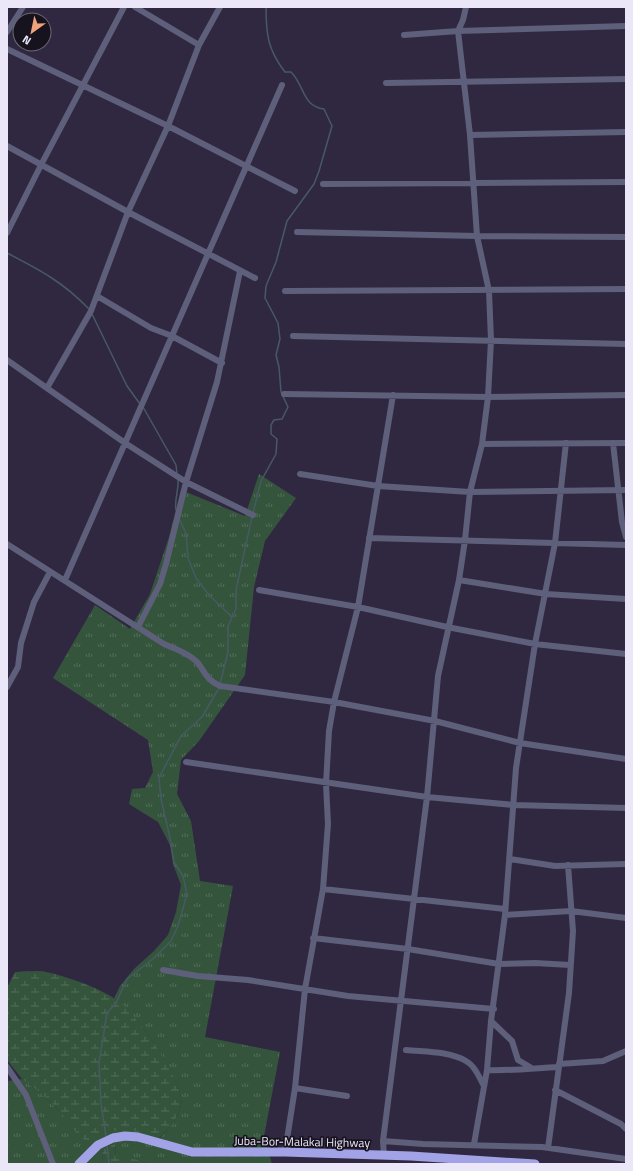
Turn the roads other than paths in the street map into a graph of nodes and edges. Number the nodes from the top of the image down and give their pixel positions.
1 (23, 7) edge
2 (124, 7) edge
3 (135, 7) edge
4 (220, 7) edge
5 (466, 7) edge
6 (626, 26) edge
7 (458, 31) junction
8 (7, 32) edge
9 (404, 35) dead end
10 (199, 44) junction
11 (7, 49) edge
12 (626, 79) edge
13 (464, 82) junction
14 (386, 83) dead end
15 (83, 85) junction
16 (282, 85) dead end
17 (168, 126) junction
18 (626, 132) edge
19 (470, 135) junction
20 (7, 146) edge
21 (41, 165) junction
22 (246, 165) junction
23 (626, 182) edge
24 (323, 184) dead end
25 (474, 184) junction
26 (295, 191) dead end
27 (128, 212) junction
28 (297, 232) dead end
29 (7, 233) edge
30 (477, 236) junction
31 (626, 237) edge
32 (208, 254) junction
33 (240, 271) junction
34 (255, 278) dead end
35 (626, 289) edge
36 (285, 291) dead end
37 (489, 291) junction
38 (97, 296) junction
39 (172, 336) junction
40 (293, 336) dead end
41 (491, 340) junction
42 (626, 344) edge
43 (7, 360) edge
44 (222, 363) junction
45 (47, 388) junction
46 (284, 394) dead end
47 (393, 395) junction
48 (626, 395) edge
49 (488, 397) junction
50 (125, 443) junction
51 (566, 443) junction
52 (613, 443) junction
53 (626, 443) edge
54 (482, 444) junction
55 (300, 474) dead end
56 (186, 482) junction
57 (378, 486) junction
58 (618, 490) junction
59 (626, 490) edge
60 (560, 491) junction
61 (470, 492) junction
62 (253, 515) dead end
63 (369, 538) junction
64 (626, 538) edge
65 (465, 540) junction
66 (554, 543) junction
67 (7, 544) edge
68 (626, 545) edge
69 (50, 572) junction
70 (65, 580) junction
71 (458, 580) junction
72 (259, 590) dead end
73 (546, 594) junction
74 (626, 599) edge
75 (358, 608) junction
76 (138, 627) junction
77 (447, 628) junction
78 (536, 644) junction
79 (626, 654) edge
80 (7, 687) edge
81 (334, 702) junction
82 (434, 721) junction
83 (520, 743) junction
84 (626, 759) edge
85 (186, 762) dead end
86 (326, 784) junction
87 (427, 797) junction
88 (514, 805) junction
89 (626, 808) edge
90 (510, 858) junction
91 (626, 864) edge
92 (568, 865) junction
93 (323, 889) junction
94 (414, 899) junction
95 (571, 911) junction
96 (505, 912) junction
97 (626, 918) edge
98 (313, 938) junction
99 (408, 949) junction
100 (499, 964) junction
101 (570, 965) junction
102 (162, 970) dead end
103 (305, 989) junction
104 (402, 1001) junction
105 (494, 1009) junction
106 (491, 1021) junction
107 (406, 1050) dead end
108 (626, 1051) edge
109 (559, 1066) junction
110 (7, 1067) edge
111 (533, 1068) junction
112 (487, 1070) junction
113 (484, 1086) junction
114 (295, 1088) junction
115 (555, 1090) junction
116 (347, 1096) dead end
117 (626, 1129) edge
118 (383, 1141) junction
119 (474, 1144) junction
120 (548, 1148) junction
121 (285, 1152) junction
122 (384, 1156) junction
123 (626, 1159) edge
124 (53, 1164) edge
125 (79, 1164) edge
126 (535, 1164) edge

1 - 8 street
2 - 15 street
3 - 10 street
4 - 10 street
5 - 7 street
6 - 7 street
7 - 9 street
7 - 13 street
10 - 17 street
11 - 15 street
12 - 13 street
13 - 14 street
13 - 19 street
15 - 17 street
15 - 21 street
16 - 22 street
17 - 22 street
17 - 27 street
18 - 19 street
19 - 25 street
20 - 21 street
21 - 27 street
21 - 29 street
22 - 26 street
22 - 32 street
23 - 25 street
24 - 25 street
25 - 30 street
27 - 32 street
27 - 38 street
28 - 30 street
30 - 31 street
30 - 37 street
32 - 33 street
32 - 39 street
33 - 34 street
33 - 44 street
35 - 37 street
36 - 37 street
37 - 41 street
38 - 39 street
38 - 45 street
39 - 44 street
39 - 50 street
40 - 41 street
41 - 42 street
41 - 49 street
43 - 45 street
44 - 56 street
45 - 50 street
46 - 47 street
47 - 49 street
47 - 57 street
48 - 49 street
49 - 54 street
50 - 56 street
50 - 70 street
51 - 52 street
51 - 54 street
51 - 60 street
52 - 53 street
52 - 58 street
54 - 61 street
55 - 57 street
56 - 62 street
56 - 76 street
57 - 61 street
57 - 63 street
58 - 59 street
58 - 60 street
58 - 64 street
60 - 61 street
60 - 66 street
61 - 65 street
63 - 65 street
63 - 75 street
65 - 66 street
65 - 71 street
66 - 68 street
66 - 73 street
67 - 69 street
69 - 70 street
69 - 80 street
70 - 76 street
71 - 73 street
71 - 77 street
72 - 75 street
73 - 74 street
73 - 78 street
75 - 77 street
75 - 81 street
76 - 81 street
77 - 78 street
77 - 82 street
78 - 79 street
78 - 83 street
81 - 82 street
81 - 86 street
82 - 83 street
82 - 87 street
83 - 84 street
83 - 88 street
85 - 86 street
86 - 87 street
86 - 93 street
87 - 88 street
87 - 94 street
88 - 89 street
88 - 90 street
90 - 92 street
90 - 96 street
91 - 92 street
92 - 95 street
93 - 94 street
93 - 98 street
94 - 96 street
94 - 99 street
95 - 96 street
95 - 97 street
95 - 101 street
96 - 100 street
98 - 99 street
98 - 103 street
99 - 100 street
99 - 104 street
100 - 101 street
100 - 105 street
101 - 109 street
102 - 103 street
103 - 104 street
103 - 114 street
104 - 105 street
104 - 118 street
105 - 106 street
106 - 111 street
106 - 112 street
107 - 113 street
108 - 109 street
109 - 111 street
109 - 115 street
110 - 124 street
111 - 112 street
112 - 113 street
113 - 119 street
114 - 116 street
114 - 121 street
115 - 117 street
115 - 120 street
118 - 119 street
118 - 122 street
119 - 120 street
120 - 123 street
121 - 122 highway, Juba-Bor-Malakal Highway
121 - 125 highway, Juba-Bor-Malakal Highway
122 - 126 highway, Juba-Bor-Malakal Highway

